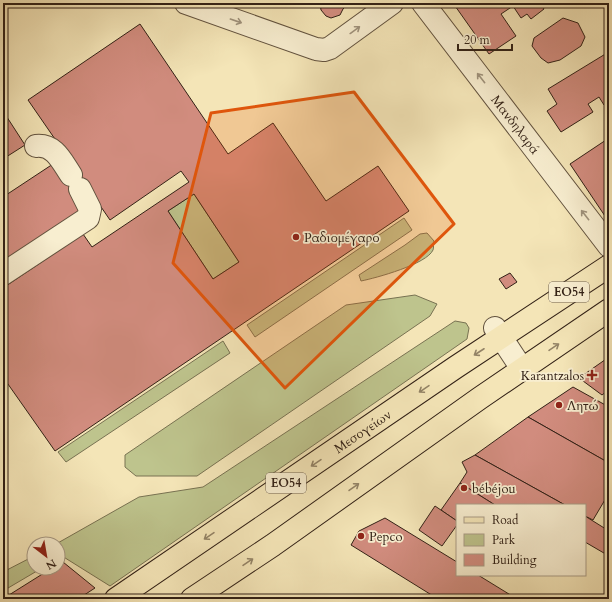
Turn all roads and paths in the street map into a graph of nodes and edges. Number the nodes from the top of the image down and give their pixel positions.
1 (186, 3) edge
2 (392, 3) edge
3 (423, 3) edge
4 (36, 146) dead end
5 (609, 246) edge
6 (609, 266) edge
7 (3, 274) edge
8 (609, 310) edge
9 (498, 333) junction
10 (522, 369) junction
11 (116, 599) edge
12 (192, 599) edge

1 -> 2 street
5 -> 3 street, Μανδηλαρά
4 - 7 street
6 - 9 main road, Μεσογείων / ΕΟ54
10 -> 8 main road, ΕΟ54
9 - 10 street
9 -> 11 main road, Μεσογείων / ΕΟ54
12 -> 10 main road, ΕΟ54

